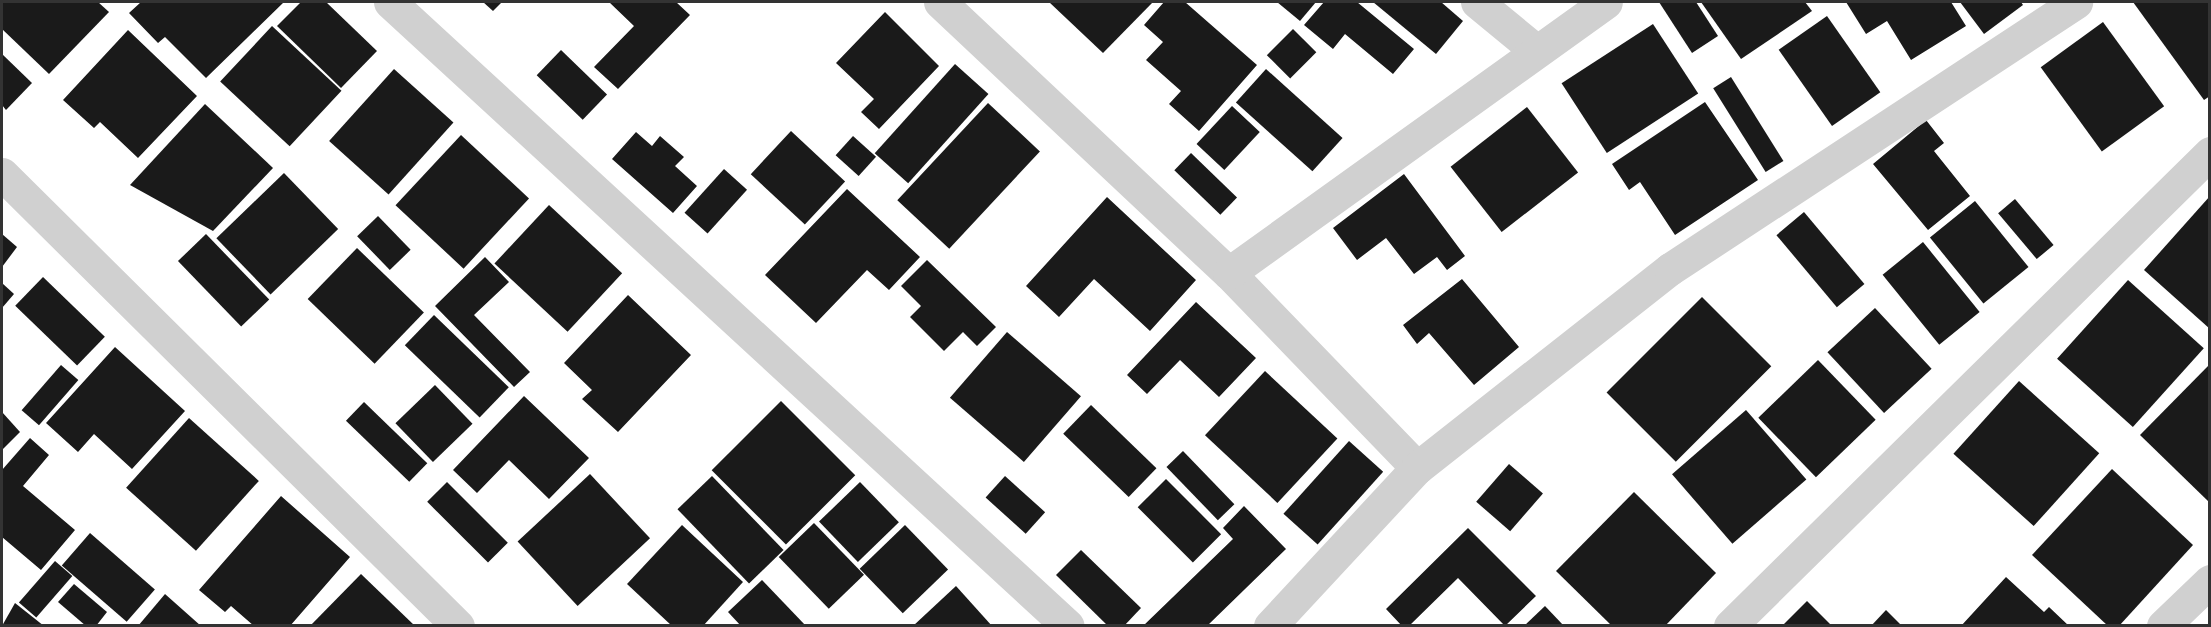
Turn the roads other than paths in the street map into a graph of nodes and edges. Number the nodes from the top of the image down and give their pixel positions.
1 (390, 2) edge
2 (940, 2) edge
3 (1477, 2) edge
4 (1606, 2) edge
5 (2076, 2) edge
6 (1534, 49) junction
7 (2210, 153) edge
8 (2, 174) edge
9 (1229, 273) junction
10 (1417, 468) junction
11 (2210, 581) edge
12 (458, 626) edge
13 (1068, 626) edge
14 (1270, 626) edge
15 (1730, 626) edge
16 (2163, 626) edge

1 - 13 street
2 - 9 street
3 - 6 street
4 - 6 street
5 - 10 street
6 - 9 street
7 - 15 street
8 - 12 street
9 - 10 street
10 - 14 street
11 - 16 street

